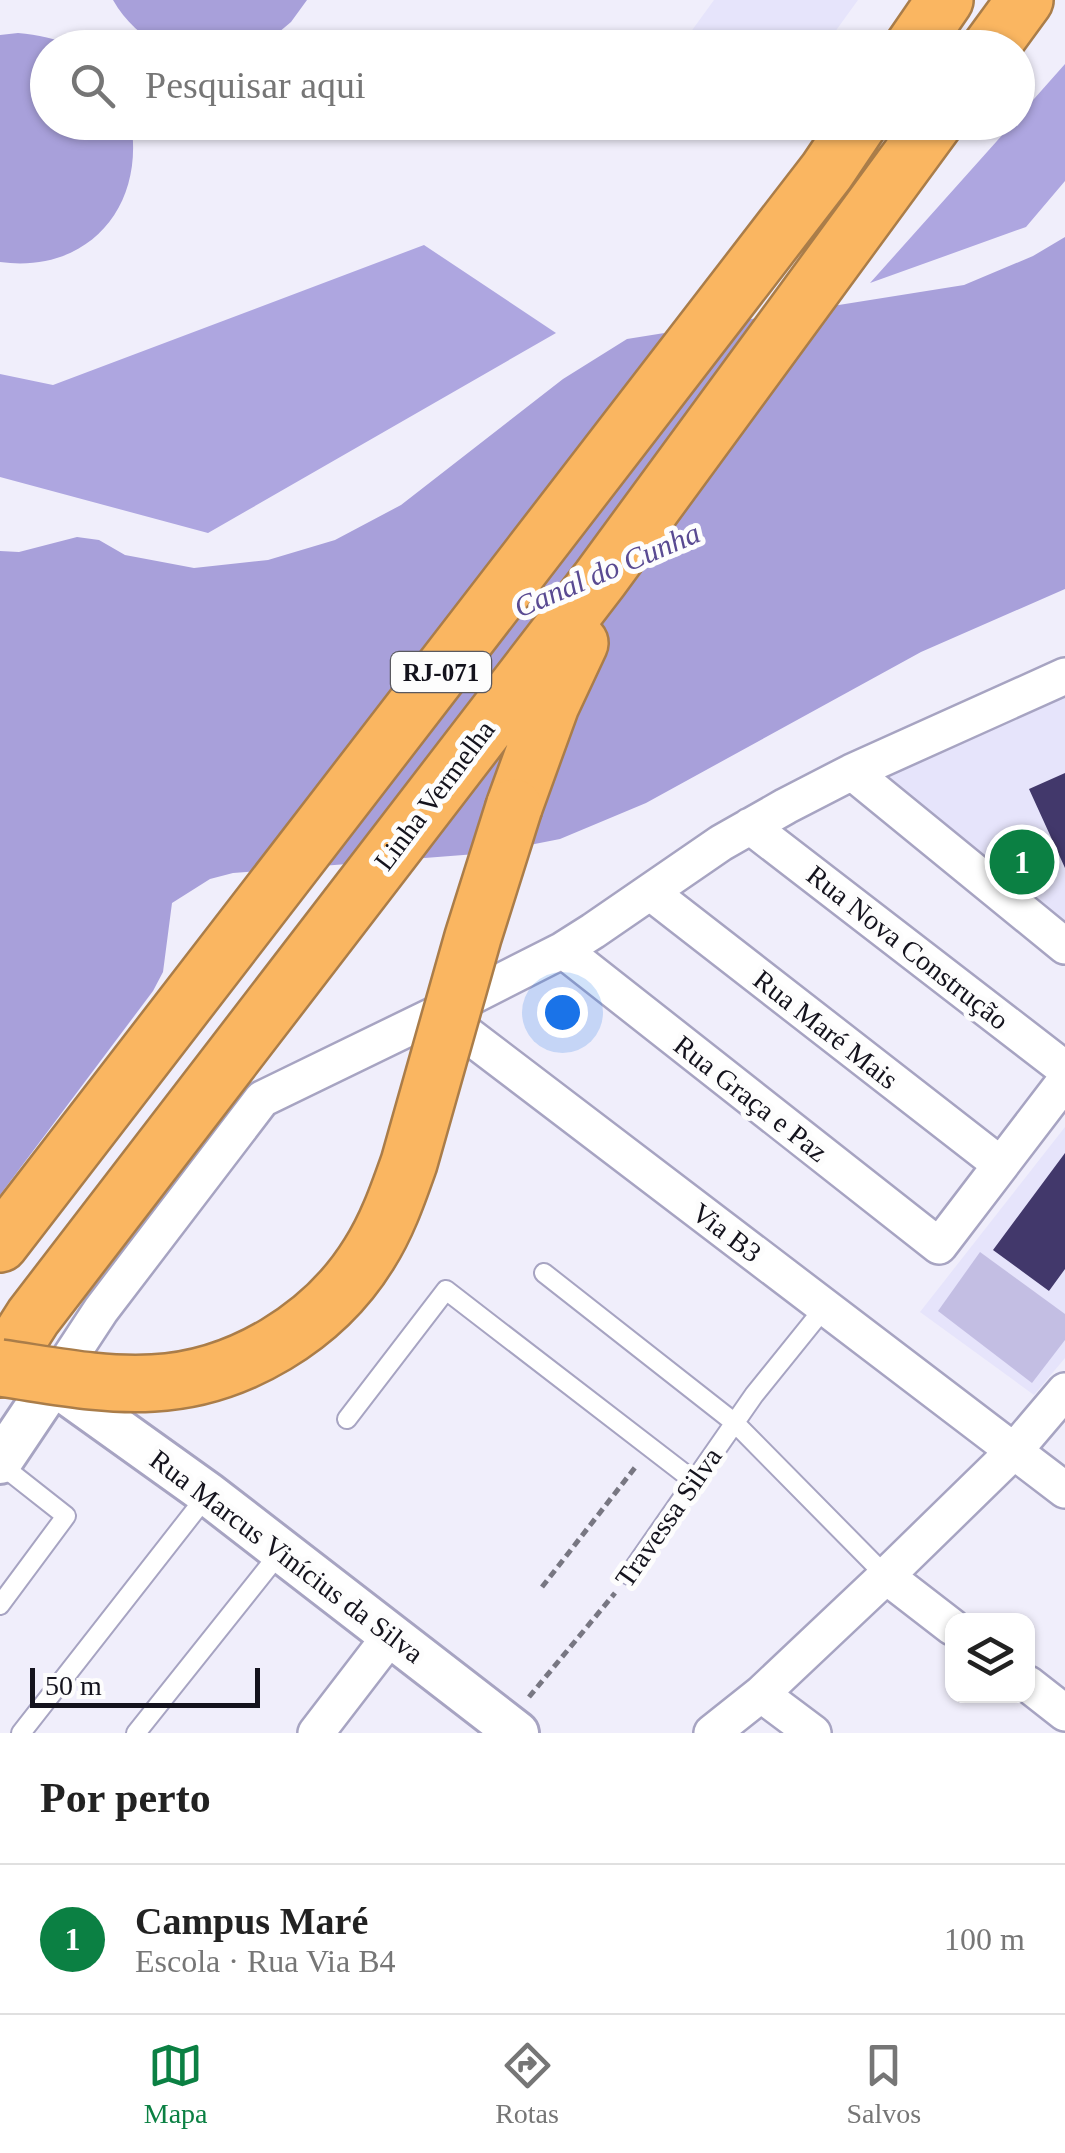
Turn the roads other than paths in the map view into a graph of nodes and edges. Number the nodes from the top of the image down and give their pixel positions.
1 (945, 0) edge
2 (1025, 0) edge
3 (924, 30) edge
4 (1003, 30) edge
5 (847, 140) edge
6 (922, 140) edge
7 (663, 496) junction
8 (1065, 676) edge
9 (852, 772) junction
10 (750, 826) junction
11 (650, 892) junction
12 (1065, 946) edge
13 (563, 950) junction
14 (439, 1014) junction
15 (1065, 1069) edge
16 (1065, 1081) edge
17 (1001, 1166) junction
18 (0, 1244) edge
19 (544, 1273) dead end
20 (825, 1306) junction
21 (0, 1368) edge
22 (53, 1383) junction
23 (1065, 1391) edge
24 (347, 1419) dead end
25 (735, 1423) junction
26 (1014, 1451) junction
27 (0, 1463) edge
28 (694, 1481) junction
29 (1065, 1490) edge
30 (208, 1494) junction
31 (282, 1550) junction
32 (629, 1575) road end
33 (886, 1576) junction
34 (0, 1605) edge
35 (945, 1622) edge
36 (392, 1634) junction
37 (1035, 1689) edge
38 (760, 1694) junction
39 (1065, 1713) edge
40 (512, 1729) edge
41 (20, 1733) edge
42 (136, 1733) edge
43 (316, 1733) edge
44 (712, 1733) edge
45 (813, 1733) edge

1 - 3 highway
2 - 4 highway
5 - 18 highway, RJ-071
6 - 7 highway, Linha Vermelha / RJ-071
7 - 21 highway, Linha Vermelha / RJ-071
7 - 21 highway, bridge
8 - 9 street
9 - 10 street
9 - 12 street
10 - 11 street
10 - 15 street, Rua Nova Construção
11 - 13 street
11 - 17 street, Rua Maré Mais
13 - 14 street
13 - 17 street, Rua Graça e Paz
14 - 20 street, Via B3
14 - 22 street
16 - 17 street
19 - 25 lane
20 - 25 lane, Travessa Silva
20 - 26 street, Via B3
22 - 27 street
22 - 30 street, Rua Marcus Vinícius da Silva
23 - 26 street
24 - 28 lane
25 - 28 lane, Travessa Silva
25 - 33 lane
26 - 29 street, Via B3
26 - 33 street
27 - 34 lane
28 - 32 lane, Travessa Silva
30 - 31 street, Rua Marcus Vinícius da Silva
30 - 41 lane
31 - 36 street, Rua Marcus Vinícius da Silva
31 - 42 lane
33 - 35 street
33 - 38 street
36 - 40 street, Rua Marcus Vinícius da Silva
36 - 43 street
37 - 39 street
38 - 44 street
38 - 45 street

